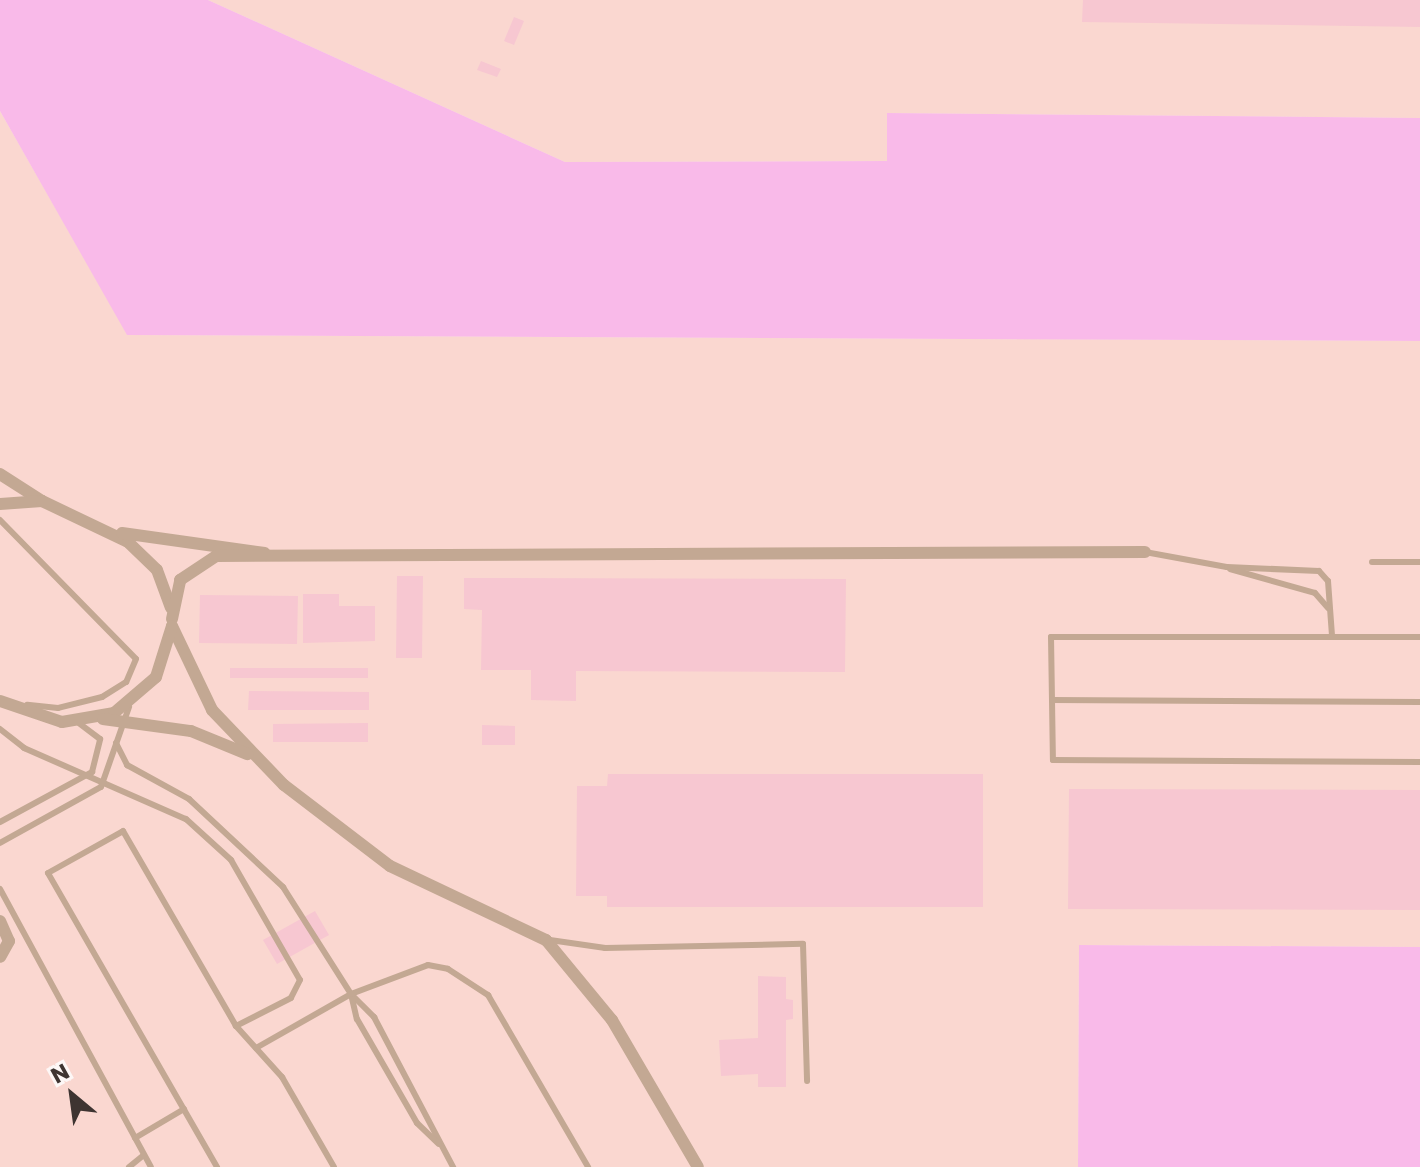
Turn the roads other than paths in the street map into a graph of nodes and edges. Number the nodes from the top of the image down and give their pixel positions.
1 (0, 474) edge
2 (42, 501) junction
3 (0, 504) edge
4 (0, 520) edge
5 (110, 531) junction
6 (1145, 552) joint
7 (272, 555) junction
8 (1372, 562) dead end
9 (1420, 562) edge
10 (1227, 567) junction
11 (1330, 615) junction
12 (172, 622) junction
13 (1332, 636) junction
14 (1420, 637) edge
15 (137, 698) junction
16 (0, 700) edge
17 (1052, 700) junction
18 (1420, 702) edge
19 (100, 719) junction
20 (121, 720) junction
21 (75, 723) junction
22 (0, 729) edge
23 (116, 743) junction
24 (252, 756) junction
25 (1420, 762) edge
26 (88, 776) junction
27 (104, 784) junction
28 (0, 822) edge
29 (0, 843) edge
30 (0, 889) edge
31 (0, 921) edge
32 (546, 940) junction
33 (0, 957) edge
34 (351, 994) junction
35 (236, 1026) junction
36 (256, 1048) junction
37 (807, 1081) dead end
38 (184, 1109) junction
39 (135, 1138) junction
40 (439, 1144) junction
41 (144, 1155) junction
42 (129, 1167) edge
43 (151, 1167) edge
44 (217, 1167) edge
45 (334, 1167) edge
46 (453, 1167) edge
47 (588, 1167) edge
48 (698, 1167) edge

1 - 2 street
2 - 3 street
2 - 5 street
4 - 16 lane
5 - 7 street
5 - 12 street
6 - 7 street
6 - 10 lane
7 - 12 street
8 - 9 lane
10 - 11 lane
10 - 11 lane
11 - 13 lane
12 - 15 street
12 - 24 street
13 - 14 lane
13 - 17 lane
15 - 19 street
15 - 20 lane
16 - 21 street
17 - 18 lane
17 - 25 lane
19 - 20 street
19 - 21 street
20 - 23 lane
20 - 24 street
21 - 26 lane
22 - 26 lane
23 - 27 lane
23 - 34 lane
24 - 32 street
26 - 27 lane
26 - 28 lane
27 - 29 lane
27 - 35 lane
30 - 39 lane
31 - 33 street
32 - 37 lane
32 - 48 street
34 - 36 lane
34 - 40 lane
34 - 40 lane
34 - 47 lane
35 - 36 lane
35 - 38 lane
36 - 45 lane
38 - 39 lane
38 - 44 lane
39 - 41 lane
40 - 46 lane
41 - 42 lane
41 - 43 lane

